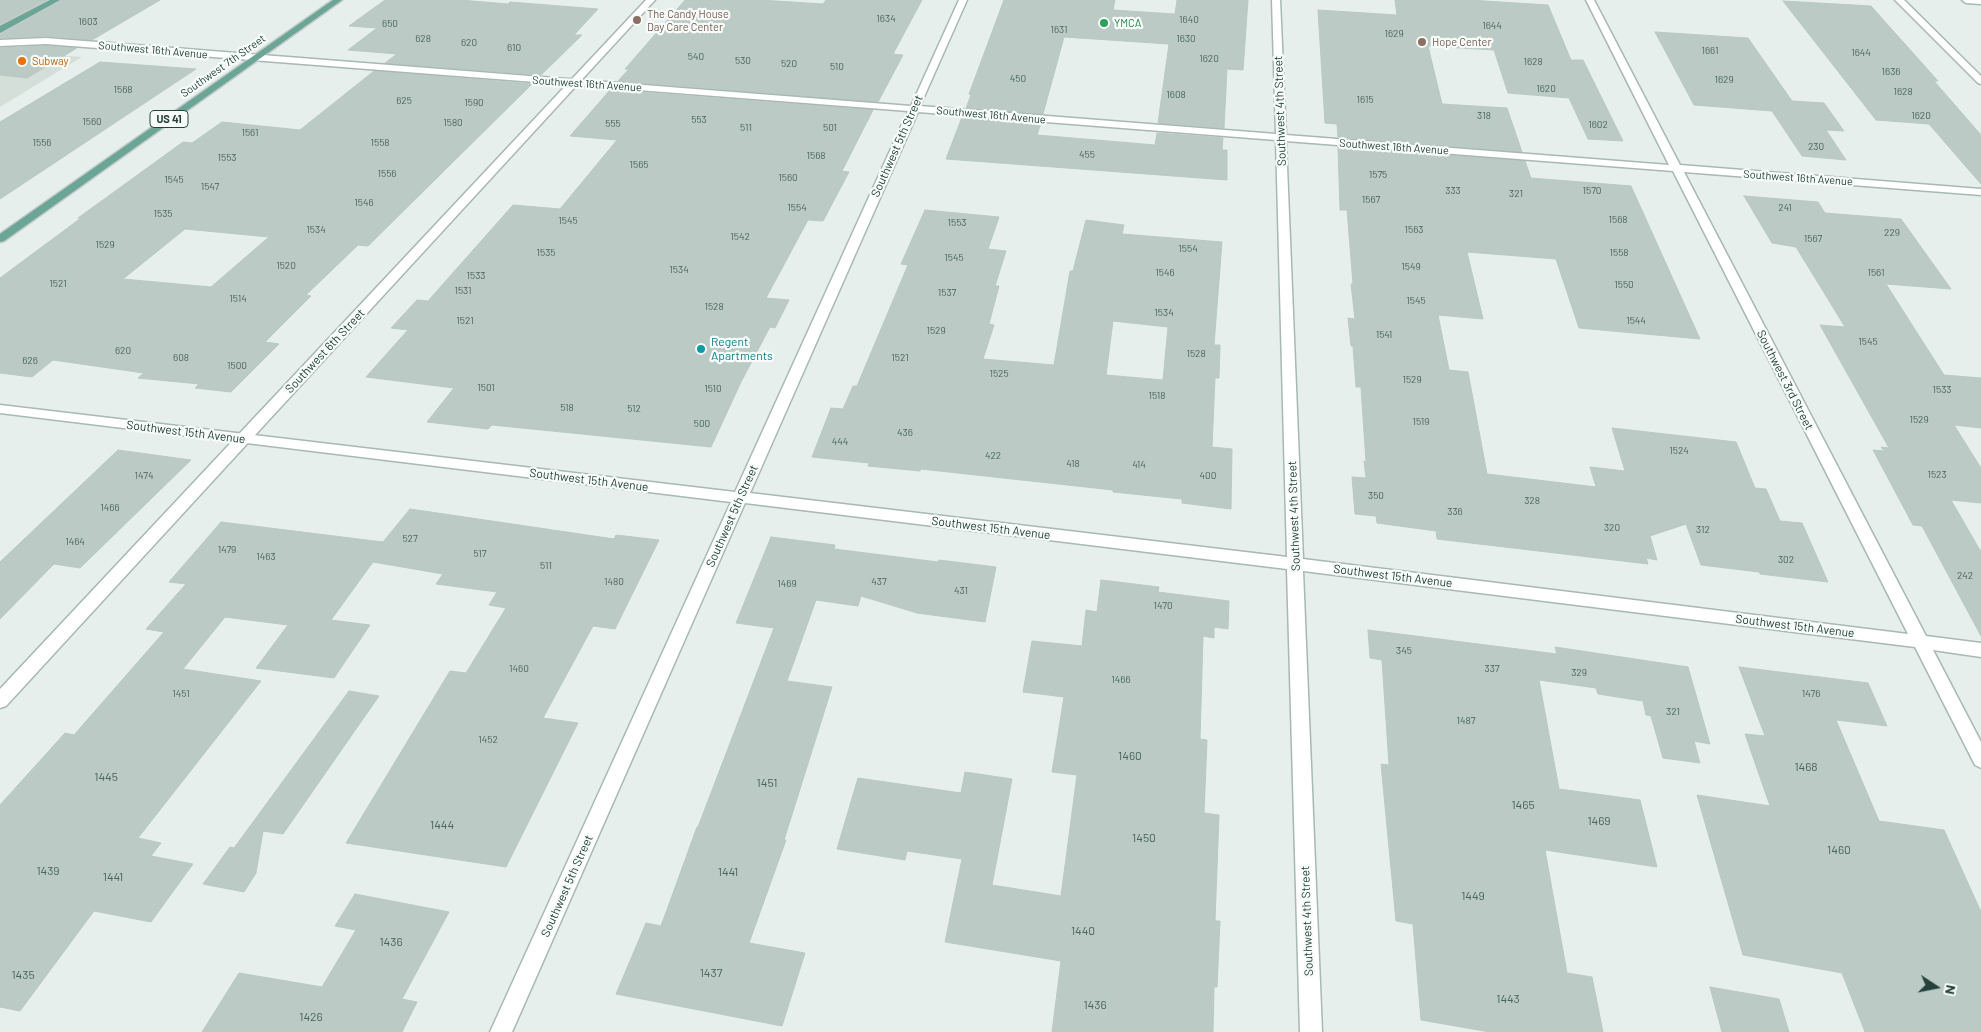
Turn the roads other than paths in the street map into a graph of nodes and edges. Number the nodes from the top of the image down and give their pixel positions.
1 (56, 0) edge
2 (338, 0) edge
3 (651, 0) edge
4 (963, 0) edge
5 (1276, 0) edge
6 (1590, 0) edge
7 (1899, 0) edge
8 (1966, 0) edge
9 (1981, 1) edge
10 (0, 30) edge
11 (0, 42) edge
12 (255, 58) junction
13 (1981, 81) edge
14 (574, 83) junction
15 (914, 109) junction
16 (1281, 138) junction
17 (1676, 169) junction
18 (1981, 192) edge
19 (0, 239) edge
20 (0, 409) edge
21 (243, 440) junction
22 (740, 497) junction
23 (1296, 564) junction
24 (1921, 642) junction
25 (1981, 650) edge
26 (0, 701) edge
27 (1981, 760) edge
28 (501, 1032) edge
29 (1311, 1032) edge

1 - 10 main road
2 - 12 main road, Southwest 7th Street / US 41
3 - 14 street, Southwest 6th Street
4 - 15 street, Southwest 5th Street
5 - 16 street, Southwest 4th Street
6 - 17 street, Southwest 3rd Street
7 - 13 street
8 - 9 street
11 - 12 street, Southwest 16th Avenue
12 - 14 street, Southwest 16th Avenue
12 - 19 main road, Southwest 7th Street / US 41
14 - 15 street, Southwest 16th Avenue
14 - 21 street, Southwest 6th Street
15 - 16 street, Southwest 16th Avenue
15 - 22 street, Southwest 5th Street
16 - 17 street, Southwest 16th Avenue
16 - 23 street, Southwest 4th Street
17 - 18 street, Southwest 16th Avenue
17 - 24 street, Southwest 3rd Street
20 - 21 street, Southwest 15th Avenue
21 - 22 street, Southwest 15th Avenue
21 - 26 street, Southwest 6th Street
22 - 23 street, Southwest 15th Avenue
22 - 28 street, Southwest 5th Street
23 - 24 street, Southwest 15th Avenue
23 - 29 street, Southwest 4th Street
24 - 25 street, Southwest 15th Avenue
24 - 27 street, Southwest 3rd Street

